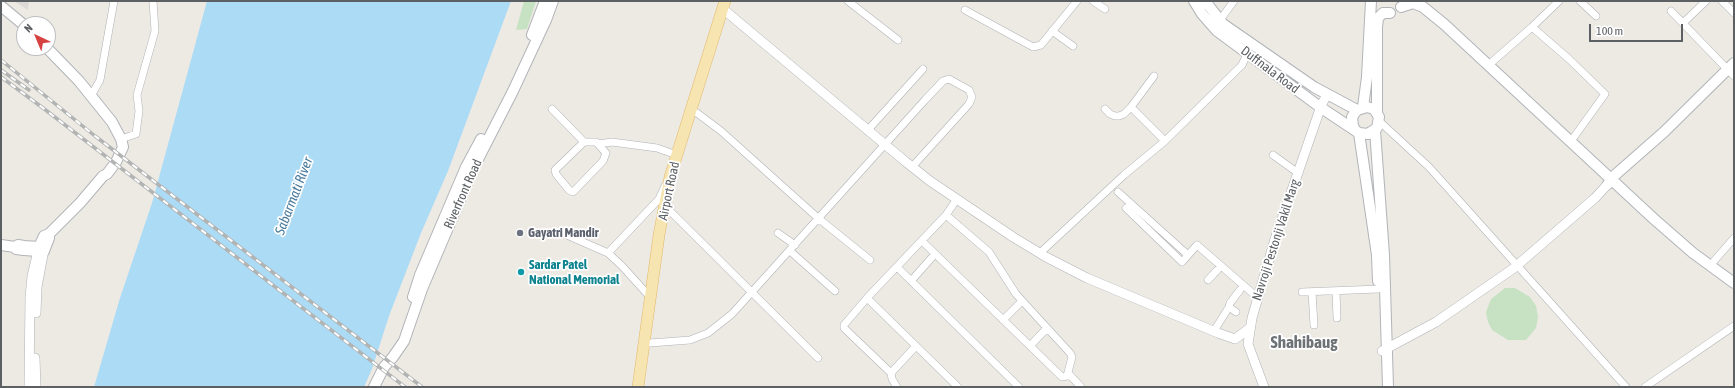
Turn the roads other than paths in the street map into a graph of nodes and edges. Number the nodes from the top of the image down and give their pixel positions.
1 (114, 1) edge
2 (153, 1) edge
3 (545, 1) edge
4 (553, 1) edge
5 (848, 1) edge
6 (1077, 1) edge
7 (1093, 1) edge
8 (1194, 1) edge
9 (1206, 1) edge
10 (1234, 1) edge
11 (1372, 1) edge
12 (1426, 1) edge
13 (1559, 1) edge
14 (1580, 1) edge
15 (1722, 1) edge
16 (1703, 2) edge
17 (1403, 4) edge
18 (1, 6) edge
19 (727, 6) edge
20 (1105, 9) dead end
21 (965, 10) dead end
22 (1671, 11) dead end
23 (1390, 13) junction
24 (1734, 14) edge
25 (1596, 16) dead end
26 (16, 18) edge
27 (1220, 20) junction
28 (1683, 23) junction
29 (1532, 27) junction
30 (1052, 31) junction
31 (898, 40) dead end
32 (1073, 46) dead end
33 (1248, 54) junction
34 (54, 56) edge
35 (1492, 62) junction
36 (924, 69) dead end
37 (1732, 71) edge
38 (1154, 76) dead end
39 (1327, 95) junction
40 (91, 96) junction
41 (1131, 107) junction
42 (1320, 107) junction
43 (552, 108) dead end
44 (1360, 108) junction
45 (1105, 110) dead end
46 (697, 113) junction
47 (1377, 121) junction
48 (867, 131) junction
49 (1357, 131) junction
50 (1574, 137) junction
51 (121, 141) junction
52 (1165, 141) junction
53 (584, 142) junction
54 (598, 144) junction
55 (884, 145) junction
56 (677, 155) junction
57 (1272, 155) dead end
58 (912, 167) junction
59 (1298, 174) junction
60 (670, 177) junction
61 (1613, 179) junction
62 (1118, 192) dead end
63 (957, 199) junction
64 (1126, 208) dead end
65 (670, 211) junction
66 (946, 215) junction
67 (818, 218) junction
68 (560, 232) dead end
69 (778, 233) dead end
70 (1734, 238) edge
71 (922, 241) junction
72 (1, 245) edge
73 (43, 245) junction
74 (794, 245) junction
75 (790, 251) junction
76 (608, 253) junction
77 (935, 254) junction
78 (1040, 254) junction
79 (1188, 255) junction
80 (870, 260) dead end
81 (1714, 262) junction
82 (1221, 266) junction
83 (1517, 266) junction
84 (897, 267) junction
85 (1734, 276) edge
86 (1208, 280) dead end
87 (911, 281) junction
88 (1734, 283) edge
89 (1379, 289) junction
90 (1240, 290) dead end
91 (835, 291) dead end
92 (1336, 291) junction
93 (752, 292) junction
94 (1302, 292) dead end
95 (1312, 292) junction
96 (650, 297) junction
97 (1258, 297) junction
98 (867, 298) junction
99 (1022, 301) junction
100 (1229, 307) junction
101 (1236, 312) dead end
102 (1337, 318) dead end
103 (1003, 320) junction
104 (1314, 325) dead end
105 (1734, 326) edge
106 (1047, 328) junction
107 (1250, 328) junction
108 (1214, 331) junction
109 (1235, 339) junction
110 (650, 343) junction
111 (916, 346) junction
112 (1030, 346) junction
113 (1384, 350) junction
114 (1253, 356) junction
115 (818, 358) dead end
116 (891, 372) junction
117 (1068, 373) junction
118 (30, 387) edge
119 (36, 387) edge
120 (368, 387) edge
121 (374, 387) edge
122 (638, 387) edge
123 (646, 387) edge
124 (897, 387) edge
125 (958, 387) edge
126 (1019, 387) edge
127 (1081, 387) edge
128 (1264, 387) edge
129 (1384, 387) edge
130 (1388, 387) edge
131 (1626, 387) edge
132 (1645, 387) edge

1 - 40 street
2 - 51 street
3 - 120 main road, Riverfront Road
4 - 121 main road, Riverfront Road
5 - 31 street
6 - 30 street
7 - 20 street
8 - 33 main road, Duffnala Road
9 - 27 main road
10 - 27 street
11 - 23 main road
11 - 44 main road
12 - 35 main road
13 - 29 street
14 - 25 street
15 - 24 street
16 - 28 street
17 - 23 main road
17 - 61 main road
18 - 26 main road
19 - 46 main road, Airport Road
19 - 48 street
19 - 56 main road, Airport Road
21 - 30 street
22 - 28 street
23 - 47 main road
27 - 39 main road
28 - 37 street
29 - 35 street
29 - 50 street
30 - 32 street
33 - 42 main road, Duffnala Road
33 - 52 street
34 - 40 main road
35 - 50 main road
36 - 48 street
37 - 61 main road
38 - 41 street
39 - 42 street, Navroji Pestonji Vakil Marg
39 - 44 main road
40 - 51 main road
41 - 45 street
41 - 52 street
42 - 49 main road, Duffnala Road
42 - 59 street, Navroji Pestonji Vakil Marg
43 - 53 street
44 - 47 main road
44 - 49 main road
46 - 65 main road, Airport Road
46 - 67 street
47 - 49 main road
47 - 83 street
47 - 113 main road
48 - 55 street
49 - 89 main road
50 - 61 main road
51 - 73 main road
52 - 78 street
53 - 54 street
53 - 54 street
54 - 56 street
55 - 58 street
55 - 58 street
55 - 67 street
56 - 60 main road, Airport Road
57 - 59 street
58 - 63 street
59 - 97 street, Navroji Pestonji Vakil Marg
60 - 76 street
60 - 96 main road, Airport Road
61 - 81 main road
61 - 83 street
61 - 88 main road
62 - 79 street
63 - 66 street
63 - 78 street
64 - 79 street
65 - 93 street
65 - 110 main road, Airport Road
66 - 71 street
66 - 99 street
67 - 74 street
67 - 80 street
68 - 76 street
69 - 74 street
70 - 81 street
71 - 77 street
71 - 84 street
72 - 73 main road
73 - 118 street
73 - 119 street
74 - 75 street
75 - 91 street
75 - 93 street
76 - 96 street
77 - 87 street
77 - 103 street
78 - 108 street
79 - 82 street
81 - 85 main road
82 - 86 street
82 - 97 street
83 - 113 street
83 - 131 street
84 - 87 street
84 - 98 street
87 - 126 street
89 - 92 street
89 - 113 main road
90 - 100 street
92 - 95 street
92 - 102 street
93 - 110 street
93 - 115 street
94 - 95 street
95 - 104 street
96 - 122 main road, Airport Road
97 - 107 street, Navroji Pestonji Vakil Marg
98 - 111 street
98 - 116 street
99 - 103 street
99 - 106 street
100 - 101 street
100 - 108 street
103 - 112 street
105 - 132 street
106 - 112 street
106 - 117 street
107 - 109 street
107 - 114 street, Navroji Pestonji Vakil Marg
108 - 109 street
109 - 114 street
110 - 123 main road, Airport Road
111 - 116 street
111 - 125 street
112 - 117 street
113 - 129 main road
113 - 130 main road
114 - 128 street, Navroji Pestonji Vakil Marg
116 - 124 street
117 - 127 street

